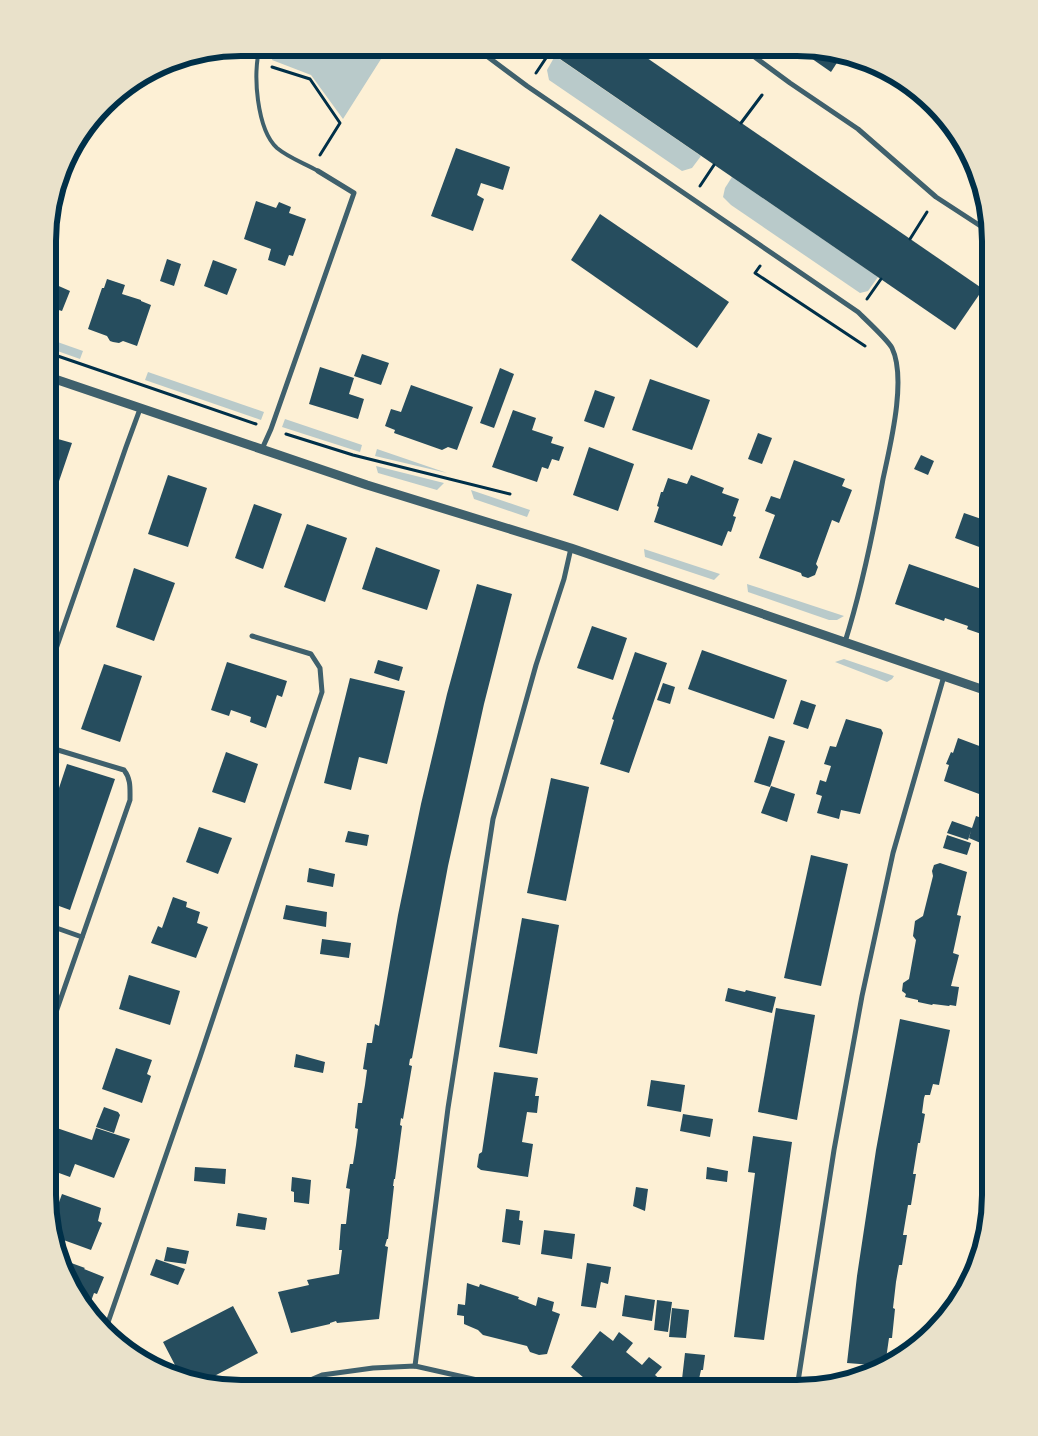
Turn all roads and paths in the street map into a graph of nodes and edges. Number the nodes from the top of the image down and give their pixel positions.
1 (242, 56) edge
2 (259, 56) edge
3 (487, 56) edge
4 (547, 56) edge
5 (753, 56) edge
6 (258, 62) junction
7 (527, 86) junction
8 (762, 95) dead end
9 (741, 123) dead end
10 (714, 165) dead end
11 (315, 169) junction
12 (698, 188) dead end
13 (928, 210) dead end
14 (981, 225) edge
15 (910, 239) dead end
16 (770, 251) junction
17 (881, 279) dead end
18 (858, 312) junction
19 (871, 350) dead end
20 (56, 379) edge
21 (140, 409) junction
22 (261, 450) junction
23 (571, 548) junction
24 (252, 636) dead end
25 (845, 642) junction
26 (56, 649) edge
27 (944, 676) junction
28 (982, 689) edge
29 (56, 749) edge
30 (56, 928) edge
31 (82, 937) junction
32 (56, 1012) edge
33 (108, 1323) edge
34 (415, 1366) junction
35 (310, 1380) edge
36 (477, 1380) edge
37 (798, 1380) edge

1 - 6 path
2 - 6 lane
3 - 7 street
4 - 7 path
5 - 14 street
6 - 11 lane
6 - 11 path
7 - 16 street
8 - 9 path
10 - 12 path
11 - 22 street
13 - 15 path
16 - 18 street
16 - 19 path
17 - 18 path
18 - 25 street
20 - 21 street
21 - 22 street
21 - 26 street
22 - 23 street
23 - 25 street
23 - 34 street
24 - 33 street
25 - 27 street
27 - 28 street
27 - 37 street
29 - 31 street
30 - 31 street
31 - 32 street
34 - 35 street
34 - 36 street

